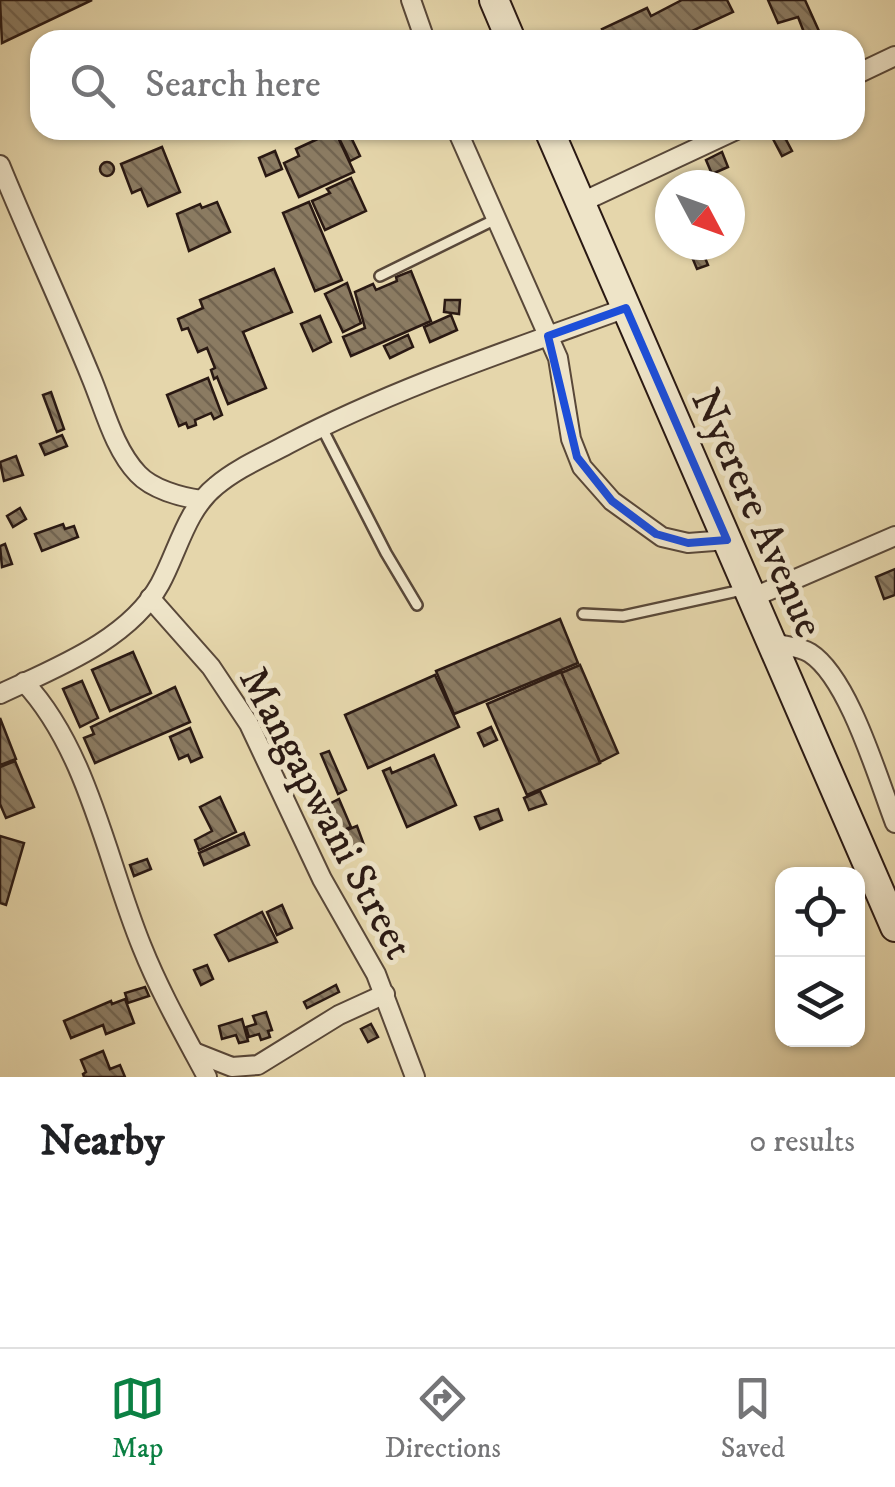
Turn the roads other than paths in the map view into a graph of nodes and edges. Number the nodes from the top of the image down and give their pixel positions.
1 (412, 0) edge
2 (494, 0) edge
3 (422, 30) edge
4 (507, 30) edge
5 (895, 56) edge
6 (865, 70) edge
7 (461, 140) edge
8 (553, 140) edge
9 (715, 140) edge
10 (0, 165) edge
11 (580, 203) junction
12 (494, 220) junction
13 (380, 276) dead end
14 (626, 308) junction
15 (548, 336) junction
16 (321, 426) junction
17 (201, 500) junction
18 (895, 536) edge
19 (727, 540) junction
20 (752, 593) junction
21 (150, 598) junction
22 (416, 606) dead end
23 (583, 614) dead end
24 (772, 643) junction
25 (24, 682) junction
26 (1, 690) edge
27 (895, 823) edge
28 (895, 927) edge
29 (384, 994) junction
30 (194, 1052) junction
31 (207, 1077) edge
32 (415, 1077) edge

1 - 3 street
2 - 4 street
5 - 6 street
7 - 12 street
8 - 11 street, Nyerere Avenue
9 - 11 street
10 - 17 street
11 - 14 street, Nyerere Avenue
12 - 13 lane
12 - 15 street
14 - 15 street
14 - 19 street, Nyerere Avenue
15 - 16 street
15 - 19 street
16 - 17 street
16 - 22 lane
17 - 21 street
18 - 20 street
19 - 20 street, Nyerere Avenue
20 - 23 lane
20 - 24 street, Nyerere Avenue
21 - 25 street
21 - 29 street, Mangapwani Street
24 - 27 street
24 - 28 street, Nyerere Avenue
25 - 26 street
25 - 30 street
29 - 30 street
29 - 32 street, Mangapwani Street
30 - 31 street

